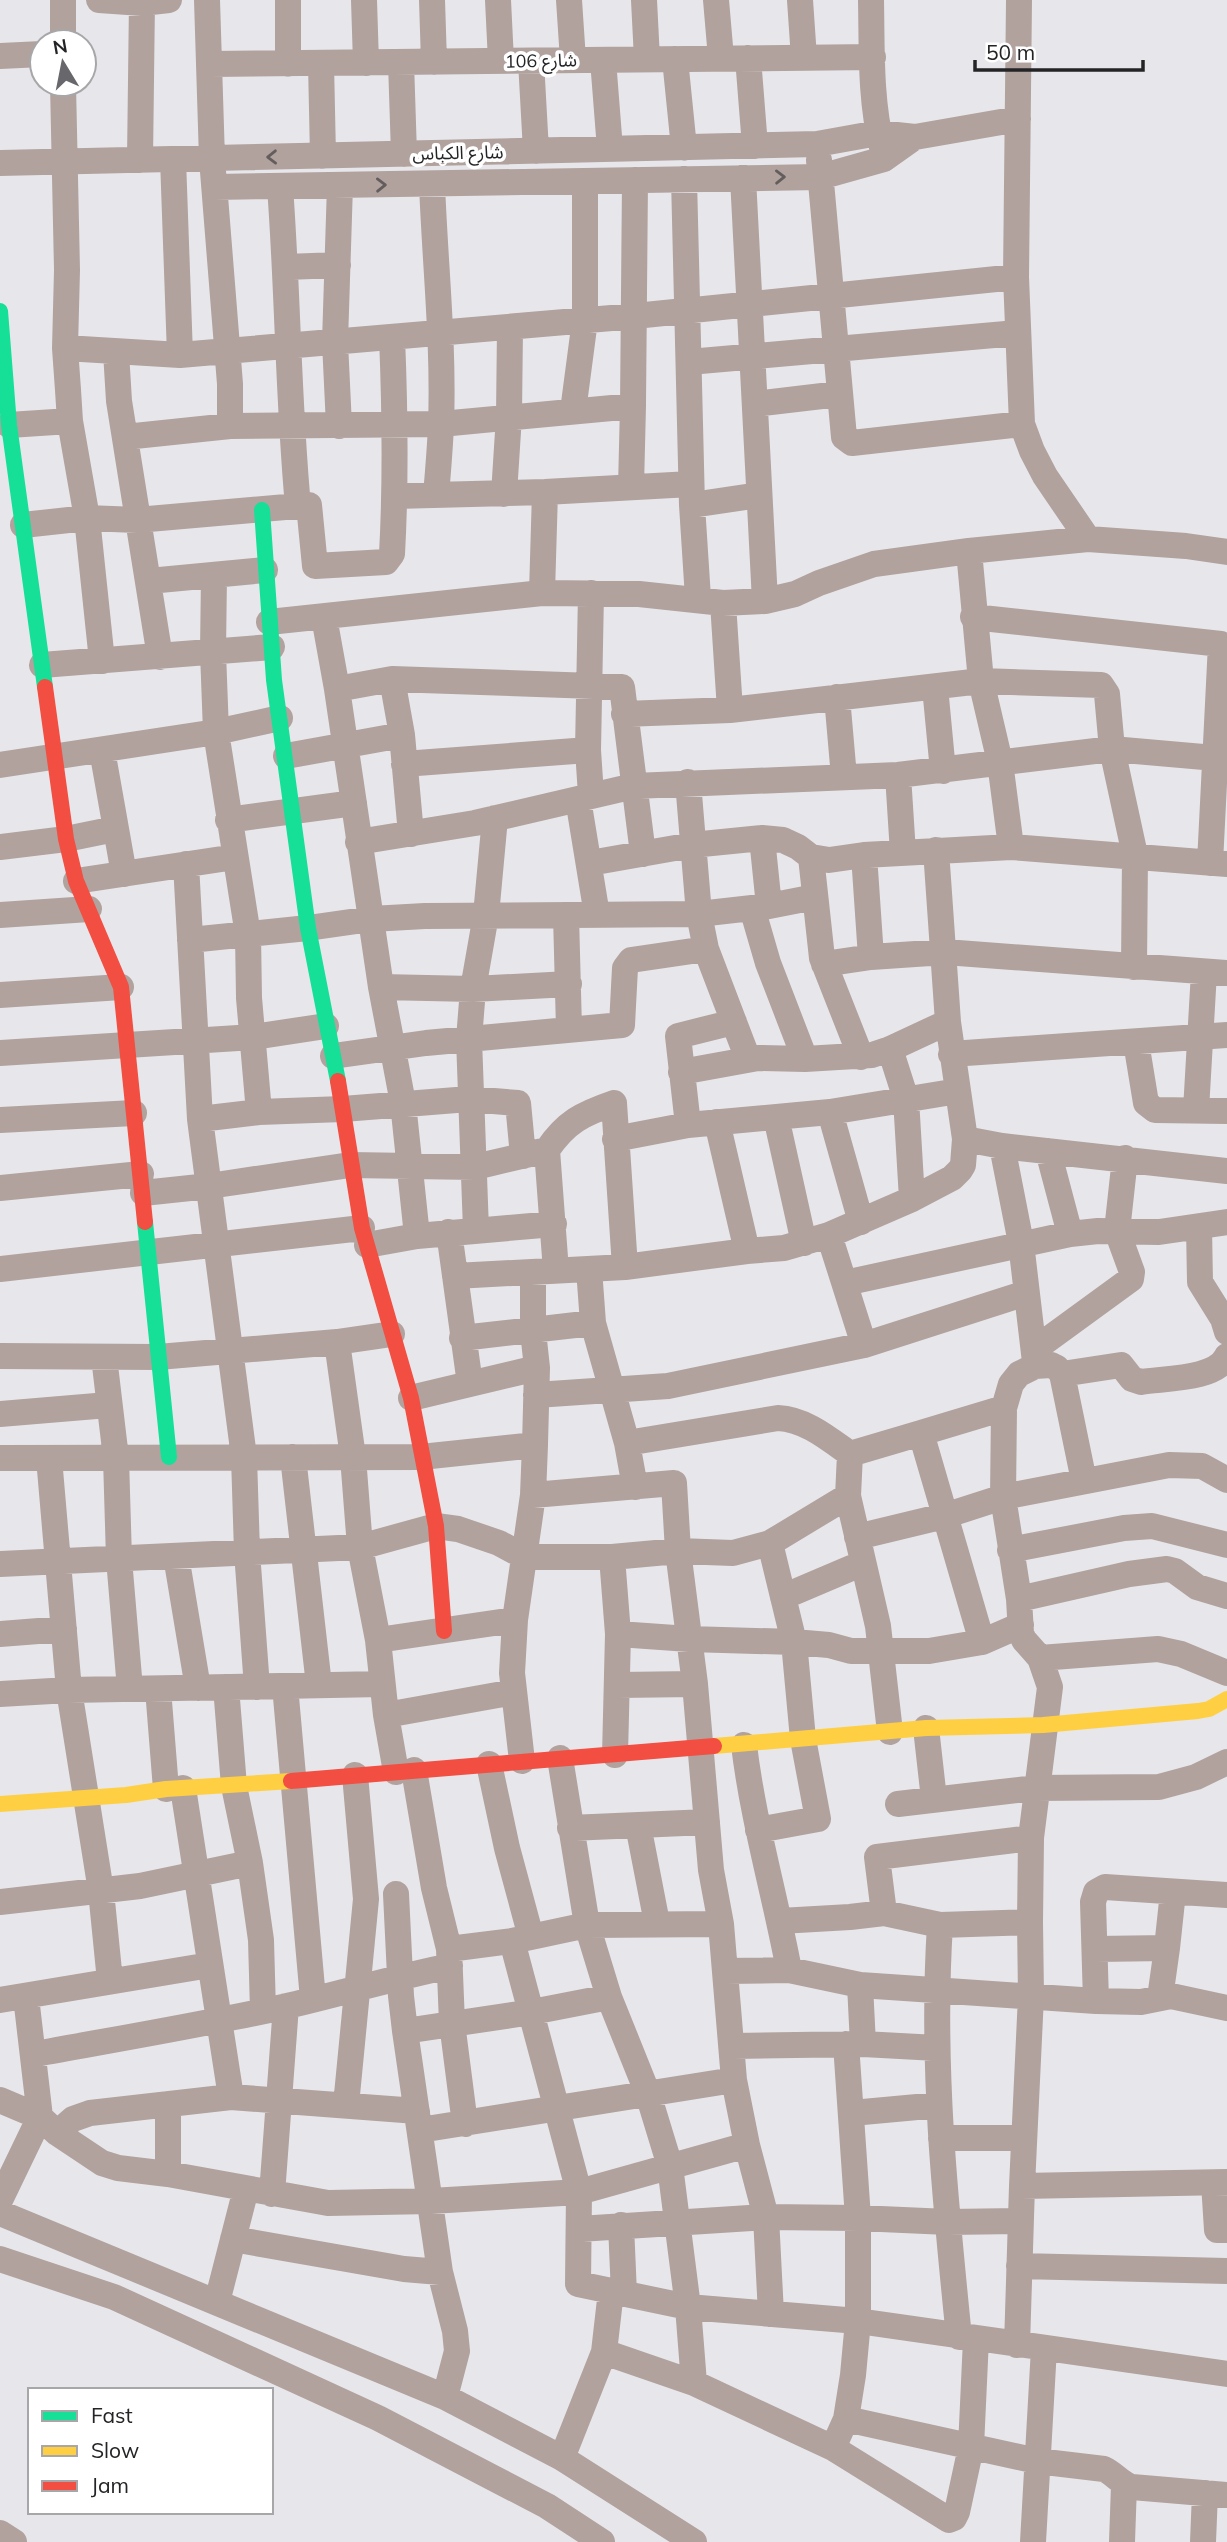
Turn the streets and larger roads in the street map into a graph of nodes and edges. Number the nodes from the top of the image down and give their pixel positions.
1 (63, 0) edge
2 (99, 0) edge
3 (169, 0) edge
4 (207, 0) edge
5 (288, 0) edge
6 (364, 0) edge
7 (432, 0) edge
8 (498, 0) edge
9 (569, 0) edge
10 (644, 0) edge
11 (716, 0) edge
12 (800, 0) edge
13 (871, 0) edge
14 (1019, 0) edge
15 (142, 2) edge
16 (63, 28) edge
17 (28, 55) edge
18 (0, 56) edge
19 (873, 57) junction
20 (720, 58) junction
21 (748, 58) junction
22 (804, 58) junction
23 (647, 59) junction
24 (675, 59) junction
25 (573, 60) junction
26 (603, 60) junction
27 (501, 61) junction
28 (531, 61) junction
29 (401, 62) junction
30 (434, 62) junction
31 (321, 63) junction
32 (366, 63) junction
33 (210, 64) junction
34 (288, 64) junction
35 (63, 98) edge
36 (1017, 119) junction
37 (878, 133) junction
38 (915, 137) junction
39 (817, 144) junction
40 (755, 146) junction
41 (684, 148) junction
42 (610, 149) junction
43 (536, 151) junction
44 (404, 154) junction
45 (323, 156) junction
46 (173, 159) junction
47 (212, 159) junction
48 (884, 159) junction
49 (140, 160) junction
50 (64, 161) junction
51 (0, 163) edge
52 (820, 177) junction
53 (743, 178) junction
54 (684, 179) junction
55 (635, 180) junction
56 (585, 181) junction
57 (432, 184) junction
58 (340, 186) junction
59 (215, 187) junction
60 (280, 187) junction
61 (338, 265) junction
62 (286, 267) junction
63 (1016, 278) junction
64 (831, 295) junction
65 (749, 303) junction
66 (688, 310) junction
67 (0, 311) edge
68 (635, 316) junction
69 (585, 320) junction
70 (510, 327) junction
71 (440, 332) junction
72 (1017, 333) junction
73 (392, 337) junction
74 (335, 342) junction
75 (288, 345) junction
76 (65, 348) junction
77 (835, 349) junction
78 (227, 351) junction
79 (116, 352) junction
80 (180, 355) junction
81 (752, 355) junction
82 (689, 362) junction
83 (839, 394) junction
84 (755, 404) junction
85 (633, 406) junction
86 (573, 411) junction
87 (509, 416) junction
88 (70, 421) junction
89 (290, 424) junction
90 (441, 424) junction
91 (1022, 424) junction
92 (9, 425) junction
93 (230, 426) junction
94 (339, 426) junction
95 (396, 426) junction
96 (125, 437) junction
97 (631, 487) junction
98 (545, 492) junction
99 (504, 494) junction
100 (692, 494) junction
101 (436, 495) junction
102 (759, 495) junction
103 (395, 496) junction
104 (298, 506) junction
105 (262, 510) junction
106 (87, 518) junction
107 (137, 520) junction
108 (23, 525) junction
109 (1088, 539) junction
110 (969, 551) junction
111 (1227, 552) edge
112 (265, 570) junction
113 (214, 575) junction
114 (149, 582) junction
115 (542, 593) junction
116 (591, 593) junction
117 (710, 600) junction
118 (765, 601) junction
119 (324, 617) junction
120 (974, 617) junction
121 (270, 634) junction
122 (213, 652) junction
123 (160, 657) junction
124 (102, 661) junction
125 (42, 665) junction
126 (392, 679) junction
127 (981, 681) junction
128 (589, 687) junction
129 (935, 687) junction
130 (338, 689) junction
131 (837, 697) junction
132 (730, 710) junction
133 (624, 714) junction
134 (280, 718) junction
135 (216, 732) junction
136 (402, 735) junction
137 (346, 744) junction
138 (1112, 749) junction
139 (102, 750) junction
140 (588, 750) junction
141 (286, 756) junction
142 (1222, 757) edge
143 (53, 758) junction
144 (1000, 762) junction
145 (404, 764) junction
146 (0, 765) edge
147 (943, 771) junction
148 (898, 775) junction
149 (844, 777) junction
150 (688, 782) junction
151 (634, 786) junction
152 (585, 797) junction
153 (354, 803) junction
154 (293, 812) junction
155 (495, 818) junction
156 (228, 820) junction
157 (115, 829) junction
158 (411, 834) junction
159 (762, 838) junction
160 (66, 839) junction
161 (358, 842) junction
162 (692, 845) junction
163 (0, 847) edge
164 (1011, 847) junction
165 (936, 850) junction
166 (643, 853) junction
167 (903, 853) junction
168 (864, 855) junction
169 (1135, 855) junction
170 (235, 857) junction
171 (811, 858) junction
172 (590, 863) junction
173 (186, 864) junction
174 (1219, 864) edge
175 (124, 874) junction
176 (76, 881) junction
177 (815, 897) junction
178 (760, 907) junction
179 (89, 909) junction
180 (699, 914) junction
181 (0, 915) edge
182 (486, 915) junction
183 (566, 915) junction
184 (597, 915) junction
185 (371, 919) junction
186 (309, 928) junction
187 (248, 935) junction
188 (190, 940) junction
189 (706, 949) junction
190 (944, 952) junction
191 (871, 957) junction
192 (824, 964) junction
193 (1134, 967) junction
194 (1215, 972) edge
195 (569, 984) junction
196 (121, 987) junction
197 (381, 987) junction
198 (473, 989) junction
199 (0, 995) edge
200 (948, 1021) junction
201 (734, 1022) junction
202 (326, 1026) junction
203 (569, 1029) junction
204 (1227, 1035) edge
205 (254, 1037) junction
206 (1199, 1037) junction
207 (469, 1039) junction
208 (196, 1040) junction
209 (1136, 1042) junction
210 (127, 1047) junction
211 (394, 1049) junction
212 (890, 1049) junction
213 (0, 1053) edge
214 (951, 1054) junction
215 (333, 1056) junction
216 (861, 1057) junction
217 (748, 1059) junction
218 (805, 1059) junction
219 (681, 1072) junction
220 (958, 1091) junction
221 (469, 1099) junction
222 (906, 1100) junction
223 (403, 1102) junction
224 (343, 1109) junction
225 (1196, 1110) junction
226 (1227, 1111) edge
227 (259, 1112) junction
228 (830, 1112) junction
229 (134, 1113) junction
230 (776, 1118) junction
231 (200, 1119) junction
232 (0, 1120) edge
233 (717, 1122) junction
234 (688, 1125) junction
235 (615, 1139) junction
236 (965, 1139) junction
237 (1002, 1146) junction
238 (1048, 1151) junction
239 (535, 1153) junction
240 (1125, 1158) junction
241 (407, 1164) junction
242 (350, 1166) junction
243 (475, 1167) junction
244 (1227, 1171) edge
245 (142, 1184) junction
246 (209, 1186) junction
247 (0, 1188) edge
248 (912, 1199) junction
249 (861, 1222) junction
250 (1227, 1222) edge
251 (554, 1224) junction
252 (1199, 1227) junction
253 (476, 1230) junction
254 (1117, 1231) junction
255 (449, 1232) junction
256 (1070, 1234) junction
257 (365, 1236) junction
258 (416, 1236) junction
259 (817, 1239) junction
260 (1021, 1243) junction
261 (216, 1245) junction
262 (747, 1251) junction
263 (149, 1252) junction
264 (625, 1267) junction
265 (0, 1269) edge
266 (589, 1269) junction
267 (544, 1272) junction
268 (455, 1276) junction
269 (845, 1283) junction
270 (1026, 1293) junction
271 (593, 1324) junction
272 (533, 1331) junction
273 (1227, 1332) edge
274 (392, 1334) junction
275 (462, 1338) junction
276 (337, 1342) junction
277 (864, 1345) junction
278 (230, 1352) junction
279 (0, 1356) edge
280 (1227, 1356) edge
281 (104, 1357) junction
282 (158, 1357) junction
283 (1035, 1357) junction
284 (537, 1368) junction
285 (1062, 1374) junction
286 (470, 1384) junction
287 (612, 1391) junction
288 (536, 1395) junction
289 (411, 1398) junction
290 (108, 1405) junction
291 (1004, 1408) junction
292 (0, 1414) edge
293 (921, 1433) junction
294 (627, 1443) junction
295 (535, 1445) junction
296 (850, 1454) junction
297 (169, 1457) junction
298 (244, 1457) junction
299 (293, 1457) junction
300 (353, 1457) junction
301 (421, 1457) junction
302 (0, 1458) edge
303 (48, 1458) junction
304 (116, 1458) junction
305 (1227, 1480) edge
306 (1084, 1481) junction
307 (635, 1487) junction
308 (533, 1496) junction
309 (848, 1496) junction
310 (1003, 1497) junction
311 (944, 1516) junction
312 (436, 1526) junction
313 (1124, 1528) junction
314 (857, 1537) junction
315 (770, 1543) junction
316 (1227, 1545) edge
317 (360, 1547) junction
318 (1010, 1550) junction
319 (302, 1551) junction
320 (678, 1551) junction
321 (247, 1552) junction
322 (176, 1556) junction
323 (525, 1556) junction
324 (612, 1557) junction
325 (119, 1559) junction
326 (57, 1562) junction
327 (863, 1563) junction
328 (0, 1564) edge
329 (1129, 1574) junction
330 (1227, 1595) edge
331 (783, 1597) junction
332 (1019, 1599) junction
333 (515, 1620) junction
334 (1021, 1626) junction
335 (64, 1629) junction
336 (444, 1631) junction
337 (0, 1634) edge
338 (618, 1634) junction
339 (689, 1639) junction
340 (378, 1640) junction
341 (794, 1642) junction
342 (982, 1642) junction
343 (883, 1651) junction
344 (1040, 1658) junction
345 (1227, 1673) edge
346 (382, 1684) junction
347 (695, 1684) junction
348 (319, 1685) junction
349 (618, 1685) junction
350 (285, 1686) junction
351 (257, 1687) junction
352 (198, 1688) junction
353 (226, 1688) junction
354 (130, 1689) junction
355 (158, 1689) junction
356 (69, 1690) junction
357 (514, 1692) junction
358 (0, 1694) edge
359 (1227, 1699) edge
360 (386, 1715) junction
361 (1043, 1725) junction
362 (926, 1728) junction
363 (890, 1732) junction
364 (803, 1739) junction
365 (744, 1745) junction
366 (699, 1747) junction
367 (615, 1755) junction
368 (560, 1758) junction
369 (522, 1761) junction
370 (1227, 1762) edge
371 (489, 1764) junction
372 (405, 1771) junction
373 (355, 1775) junction
374 (295, 1780) junction
375 (234, 1786) junction
376 (174, 1788) junction
377 (1035, 1788) junction
378 (87, 1798) junction
379 (934, 1799) junction
380 (0, 1804) edge
381 (898, 1804) dead end
382 (707, 1822) junction
383 (638, 1825) junction
384 (570, 1828) junction
385 (758, 1830) junction
386 (1031, 1838) junction
387 (250, 1863) junction
388 (196, 1873) junction
389 (434, 1888) junction
390 (101, 1891) junction
391 (1173, 1892) junction
392 (396, 1894) junction
393 (1227, 1895) edge
394 (366, 1899) junction
395 (0, 1902) edge
396 (884, 1913) junction
397 (780, 1921) junction
398 (1030, 1922) junction
399 (657, 1923) junction
400 (721, 1924) junction
401 (587, 1925) junction
402 (940, 1925) junction
403 (521, 1939) junction
404 (1167, 1948) junction
405 (1096, 1949) junction
406 (449, 1958) junction
407 (211, 1965) junction
408 (789, 1970) junction
409 (726, 1971) junction
410 (400, 1976) junction
411 (110, 1981) junction
412 (859, 1985) junction
413 (356, 1990) junction
414 (935, 1991) junction
415 (1031, 1996) junction
416 (26, 1997) junction
417 (609, 1997) junction
418 (1160, 1998) junction
419 (313, 1999) junction
420 (0, 2000) edge
421 (1097, 2001) junction
422 (1227, 2008) edge
423 (275, 2009) junction
424 (532, 2012) junction
425 (219, 2020) junction
426 (452, 2023) junction
427 (405, 2031) junction
428 (855, 2044) junction
429 (733, 2046) junction
430 (937, 2048) junction
431 (34, 2054) junction
432 (734, 2080) junction
433 (648, 2094) junction
434 (231, 2097) junction
435 (0, 2100) edge
436 (280, 2101) junction
437 (168, 2104) junction
438 (346, 2105) junction
439 (939, 2105) junction
440 (556, 2108) junction
441 (852, 2113) junction
442 (418, 2121) junction
443 (465, 2124) junction
444 (49, 2125) junction
445 (941, 2138) junction
446 (1023, 2138) junction
447 (747, 2145) junction
448 (670, 2166) junction
449 (168, 2174) junction
450 (1220, 2182) edge
451 (1021, 2186) junction
452 (246, 2189) junction
453 (579, 2192) junction
454 (272, 2194) junction
455 (0, 2200) edge
456 (431, 2201) junction
457 (0, 2213) edge
458 (766, 2217) junction
459 (858, 2218) junction
460 (1020, 2221) junction
461 (678, 2222) junction
462 (948, 2222) junction
463 (621, 2225) junction
464 (579, 2229) junction
465 (1222, 2230) edge
466 (233, 2239) junction
467 (0, 2259) edge
468 (1019, 2266) junction
469 (1222, 2271) edge
470 (440, 2272) junction
471 (618, 2293) junction
472 (216, 2302) junction
473 (688, 2307) junction
474 (771, 2314) junction
475 (858, 2321) junction
476 (968, 2338) junction
477 (1017, 2344) junction
478 (1044, 2348) junction
479 (604, 2352) junction
480 (1227, 2374) edge
481 (694, 2383) junction
482 (445, 2398) junction
483 (846, 2419) junction
484 (971, 2447) junction
485 (833, 2448) junction
486 (562, 2458) junction
487 (1037, 2461) junction
488 (1125, 2485) junction
489 (1216, 2494) edge
490 (0, 2533) edge
491 (14, 2542) edge
492 (602, 2542) edge
493 (694, 2542) edge
494 (1033, 2542) edge
495 (1122, 2542) edge
496 (1203, 2542) edge

1 - 16 street
2 - 15 street
3 - 15 street
4 - 33 street
5 - 34 street
6 - 32 street
7 - 30 street
8 - 27 street
9 - 25 street
10 - 23 street
11 - 20 street
12 - 22 street
13 - 19 street
14 - 36 street
15 - 49 street
17 - 18 street
19 - 22 street, شارع 106
19 - 37 street
20 - 21 street, شارع 106
20 - 24 street, شارع 106
21 - 22 street, شارع 106
21 - 40 street
23 - 24 street, شارع 106
23 - 26 street, شارع 106
24 - 41 street
25 - 26 street, شارع 106
25 - 28 street, شارع 106
26 - 42 street
27 - 28 street, شارع 106
27 - 30 street, شارع 106
28 - 43 street
29 - 30 street, شارع 106
29 - 32 street, شارع 106
29 - 44 street
31 - 32 street, شارع 106
31 - 34 street, شارع 106
31 - 45 street
33 - 34 street, شارع 106
33 - 47 street
35 - 50 street
36 - 38 street, شارع الكباس
36 - 63 street
37 - 38 street, شارع الكباس
37 - 39 street, شارع الكباس
37 - 48 street
38 - 48 street, شارع الكباس
39 - 40 street, شارع الكباس
39 - 52 street
40 - 41 street, شارع الكباس
41 - 42 street, شارع الكباس
42 - 43 street, شارع الكباس
43 - 44 street, شارع الكباس
44 - 45 street, شارع الكباس
45 -> 47 street, شارع الكباس
46 - 47 street, شارع الكباس
46 - 49 street, شارع الكباس
46 - 80 street
47 - 59 street
48 - 52 street, شارع الكباس
49 - 50 street, شارع الكباس
50 - 51 street, شارع الكباس
50 - 76 street
53 -> 52 street, شارع الكباس
52 - 64 street
53 - 54 street, شارع الكباس
53 - 65 street
54 - 55 street, شارع الكباس
54 - 66 street
55 - 56 street, شارع الكباس
55 - 68 street
56 - 57 street, شارع الكباس
56 - 69 street
58 -> 57 street, شارع الكباس
57 - 71 street
58 - 60 street, شارع الكباس
58 - 61 street
59 - 60 street, شارع الكباس
59 - 78 street
60 - 62 street
61 - 62 street
61 - 74 street
62 - 75 street
63 - 64 street
63 - 72 street
64 - 65 street
64 - 77 street
65 - 66 street
65 - 81 street
66 - 68 street
66 - 82 street
67 - 92 street
68 - 69 street
68 - 85 street
69 - 70 street
69 - 86 street
70 - 71 street
70 - 87 street
71 - 73 street
71 - 90 street
72 - 77 street
72 - 91 street
73 - 74 street
73 - 95 street
74 - 75 street
74 - 94 street
75 - 78 street
75 - 89 street
76 - 79 street
76 - 88 street
77 - 81 street
77 - 83 street
78 - 80 street
78 - 93 street
79 - 80 street
79 - 96 street
81 - 82 street
81 - 84 street
82 - 100 street
83 - 84 street
83 - 91 street
84 - 102 street
85 - 86 street
85 - 97 street
86 - 87 street
87 - 90 street
87 - 99 street
88 - 92 street
88 - 106 street
89 - 93 street
89 - 94 street
89 - 104 street
90 - 95 street
90 - 101 street
91 - 109 street
92 - 108 street
93 - 96 street
94 - 95 street
95 - 103 street
96 - 107 street
97 - 98 street
97 - 100 street
98 - 99 street
98 - 115 street
99 - 101 street
100 - 102 street
100 - 117 street
101 - 103 street
102 - 118 street
103 - 104 street
104 - 105 street
105 - 107 street
105 - 112 street
106 - 107 street
106 - 108 street
106 - 124 street
107 - 114 street
108 - 125 street
109 - 110 street
109 - 111 street
110 - 118 street
110 - 120 street
112 - 113 street
112 - 121 street
113 - 114 street
113 - 122 street
114 - 123 street
115 - 116 street
115 - 119 street
116 - 117 street
116 - 128 street
117 - 118 street
117 - 132 street
119 - 121 street
119 - 130 street
120 - 127 street
120 - 142 street
121 - 122 street
121 - 134 street
122 - 123 street
122 - 135 street
123 - 124 street
124 - 125 street
125 - 143 street
126 - 128 street
126 - 130 street
126 - 136 street
127 - 129 street
127 - 138 street
127 - 144 street
128 - 133 street
128 - 140 street
129 - 131 street
129 - 147 street
130 - 137 street
131 - 132 street
131 - 149 street
132 - 133 street
133 - 151 street
134 - 135 street
134 - 141 street
135 - 139 street
135 - 156 street
136 - 137 street
136 - 145 street
137 - 141 street
137 - 153 street
138 - 142 street
138 - 144 street
138 - 169 street
139 - 143 street
139 - 157 street
140 - 145 street
140 - 152 street
141 - 154 street
142 - 174 street
143 - 146 street
143 - 160 street
144 - 147 street
144 - 164 street
145 - 158 street
147 - 148 street
148 - 149 street
148 - 167 street
149 - 150 street
150 - 151 street
150 - 162 street
151 - 152 street
151 - 166 street
152 - 155 street
152 - 172 street
153 - 154 street
153 - 161 street
154 - 156 street
154 - 186 street
155 - 158 street
155 - 182 street
156 - 170 street
157 - 160 street
157 - 175 street
158 - 161 street
159 - 162 street
159 - 171 street
159 - 178 street
160 - 163 street
160 - 176 street
161 - 185 street
162 - 166 street
162 - 180 street
164 - 165 street
164 - 169 street
165 - 167 street
165 - 190 street
166 - 172 street
167 - 168 street
168 - 171 street
168 - 191 street
169 - 174 street
169 - 193 street
170 - 173 street
170 - 187 street
171 - 177 street
172 - 184 street
173 - 175 street
173 - 188 street
175 - 176 street
176 - 179 street
177 - 178 street
177 - 192 street
178 - 180 street
178 - 218 street
179 - 181 street
179 - 196 street
180 - 184 street
180 - 189 street
182 - 183 street
182 - 185 street
182 - 198 street
183 - 184 street
183 - 195 street
185 - 186 street
185 - 197 street
186 - 187 street
186 - 202 street
187 - 188 street
187 - 205 street
188 - 208 street
189 - 201 street
189 - 203 street
190 - 191 street
190 - 193 street
190 - 200 street
191 - 192 street
192 - 216 street
193 - 194 street
194 - 206 street
195 - 198 street
195 - 203 street
196 - 199 street
196 - 210 street
197 - 198 street
197 - 211 street
198 - 207 street
200 - 212 street
200 - 214 street
201 - 217 street
201 - 219 street
202 - 205 street
202 - 215 street
203 - 207 street
204 - 206 street
205 - 208 street
205 - 227 street
206 - 209 street
206 - 225 street
207 - 211 street
207 - 221 street
208 - 210 street
208 - 231 street
209 - 214 street
209 - 225 street
210 - 213 street
210 - 229 street
211 - 215 street
211 - 223 street
212 - 216 street
212 - 222 street
214 - 220 street
215 - 224 street
216 - 218 street
217 - 218 street
217 - 219 street
219 - 234 street
220 - 222 street
220 - 236 street
221 - 223 street
221 - 239 street
221 - 243 street
222 - 228 street
222 - 248 street
223 - 224 street
223 - 241 street
224 - 227 street
224 - 242 street
225 - 226 street
227 - 231 street
228 - 230 street
228 - 249 street
229 - 232 street
229 - 245 street
230 - 233 street
230 - 259 street
231 - 246 street
233 - 234 street
233 - 262 street
234 - 235 street
235 - 239 street
235 - 264 street
236 - 237 street
236 - 248 street
237 - 238 street
237 - 260 street
238 - 240 street
238 - 256 street
239 - 243 street
239 - 251 street
240 - 244 street
240 - 254 street
241 - 242 street
241 - 243 street
241 - 258 street
242 - 246 street
242 - 257 street
243 - 253 street
245 - 246 street
245 - 247 street
245 - 263 street
246 - 261 street
248 - 249 street
249 - 259 street
250 - 252 street
251 - 253 street
251 - 267 street
252 - 254 street
252 - 273 street
253 - 255 street
254 - 256 street
254 - 283 street
255 - 258 street
255 - 268 street
256 - 260 street
257 - 258 street
257 - 261 street
257 - 274 street
259 - 262 street
259 - 269 street
260 - 269 street
260 - 270 street
261 - 263 street
261 - 278 street
262 - 264 street
263 - 265 street
263 - 282 street
264 - 266 street
266 - 267 street
266 - 271 street
267 - 268 street
267 - 272 street
268 - 275 street
269 - 277 street
270 - 277 street
270 - 283 street
271 - 272 street
271 - 287 street
272 - 275 street
272 - 284 street
274 - 276 street
274 - 289 street
275 - 286 street
276 - 278 street
276 - 300 street
277 - 287 street
278 - 282 street
278 - 298 street
279 - 281 street
280 - 285 street
281 - 282 street
281 - 290 street
282 - 297 street
283 - 285 street
283 - 291 street
284 - 286 street
284 - 288 street
285 - 306 street
286 - 289 street
287 - 288 street
287 - 294 street
288 - 295 street
289 - 301 street
290 - 292 street
290 - 304 street
291 - 293 street
291 - 310 street
293 - 296 street
293 - 311 street
294 - 296 street
294 - 307 street
295 - 301 street
295 - 308 street
296 - 309 street
297 - 298 street
297 - 304 street
298 - 299 street
298 - 321 street
299 - 300 street
299 - 319 street
300 - 301 street
300 - 317 street
301 - 312 street
302 - 303 street
303 - 304 street
303 - 326 street
304 - 325 street
305 - 306 street
306 - 310 street
307 - 308 street
307 - 320 street
308 - 323 street
309 - 314 street
309 - 315 street
310 - 311 street
310 - 318 street
311 - 314 street
311 - 342 street
312 - 317 street
312 - 323 street
312 - 336 street
313 - 316 street
313 - 318 street
313 - 329 street
314 - 327 street
315 - 320 street
315 - 331 street
317 - 319 street
317 - 340 street
318 - 332 street
319 - 321 street
319 - 348 street
320 - 324 street
320 - 339 street
321 - 322 street
321 - 351 street
322 - 325 street
322 - 352 street
323 - 324 street
323 - 333 street
324 - 338 street
325 - 326 street
325 - 354 street
326 - 328 street
326 - 335 street
327 - 331 street
327 - 343 street
329 - 330 street
329 - 332 street
331 - 341 street
332 - 334 street
333 - 336 street
333 - 357 street
334 - 342 street
334 - 344 street
335 - 337 street
335 - 356 street
336 - 340 street
338 - 339 street
338 - 349 street
339 - 341 street
339 - 347 street
340 - 346 street
341 - 343 street
341 - 364 street
342 - 343 street
343 - 363 street
344 - 345 street
344 - 361 street
346 - 348 street
346 - 360 street
347 - 349 street
347 - 366 street
348 - 350 street
349 - 367 street
350 - 351 street
350 - 374 street
351 - 353 street
352 - 353 street
352 - 355 street
353 - 375 street
354 - 355 street
354 - 356 street
355 - 376 street
356 - 358 street
356 - 378 street
357 - 360 street
357 - 369 street
359 - 361 street
360 - 372 street
361 - 362 street
361 - 377 street
362 - 363 street
362 - 379 street
363 - 364 street
364 - 365 street
364 - 385 street
365 - 366 street
365 - 385 street
366 - 367 street
366 - 382 street
367 - 368 street
368 - 369 street
368 - 384 street
369 - 371 street
370 - 377 street
371 - 372 street
371 - 403 street
372 - 373 street
372 - 389 street
373 - 374 street
373 - 394 street
374 - 375 street
374 - 419 street
375 - 376 street
375 - 387 street
376 - 378 street
376 - 388 street
377 - 379 street
377 - 386 street
378 - 380 street
378 - 390 street
379 - 381 street
382 - 383 street
382 - 400 street
383 - 384 street
383 - 399 street
384 - 401 street
385 - 397 street
386 - 396 street
386 - 398 street
387 - 388 street
387 - 423 street
388 - 390 street
388 - 407 street
389 - 392 street
389 - 406 street
390 - 395 street
390 - 411 street
391 - 393 street
391 - 404 street
391 - 405 street
392 - 394 street
392 - 410 street
394 - 413 street
396 - 397 street
396 - 402 street
397 - 408 street
398 - 402 street
398 - 415 street
399 - 400 street
399 - 401 street
400 - 409 street
401 - 403 street
401 - 417 street
402 - 414 street
403 - 406 street
403 - 424 street
404 - 405 street
404 - 418 street
405 - 421 street
406 - 410 street
406 - 426 street
407 - 411 street
407 - 425 street
408 - 409 street
408 - 412 street
409 - 429 street
410 - 413 street
410 - 427 street
411 - 416 street
412 - 414 street
412 - 428 street
413 - 419 street
413 - 438 street
414 - 415 street
414 - 430 street
415 - 421 street
415 - 446 street
416 - 420 street
416 - 431 street
417 - 424 street
417 - 433 street
418 - 421 street
418 - 422 street
419 - 423 street
423 - 425 street
423 - 436 street
424 - 426 street
424 - 440 street
425 - 431 street
425 - 434 street
426 - 427 street
426 - 443 street
427 - 442 street
428 - 429 street
428 - 430 street
428 - 441 street
429 - 432 street
430 - 439 street
431 - 444 street
432 - 433 street
432 - 447 street
433 - 440 street
433 - 448 street
434 - 436 street
434 - 437 street
435 - 444 street
436 - 438 street
436 - 454 street
437 - 444 street
437 - 449 street
438 - 442 street
439 - 441 street
439 - 445 street
440 - 443 street
440 - 453 street
441 - 459 street
442 - 443 street
442 - 456 street
444 - 449 street
444 - 455 street
445 - 446 street
445 - 462 street
446 - 451 street
447 - 448 street
447 - 458 street
448 - 453 street
448 - 461 street
449 - 452 street
450 - 451 street
450 - 465 street
451 - 460 street
452 - 454 street
452 - 466 street
453 - 456 street
453 - 464 street
454 - 456 street
456 - 470 street
457 - 472 street
458 - 459 street
458 - 461 street
458 - 474 street
459 - 462 street
459 - 475 street
460 - 462 street
460 - 468 street
461 - 463 street
461 - 473 street
462 - 476 street
463 - 464 street
463 - 471 street
464 - 471 street
465 - 469 street
466 - 470 street
466 - 472 street
467 - 492 street
468 - 469 street
468 - 477 street
470 - 482 street
471 - 473 street
471 - 479 street
472 - 482 street
473 - 474 street
473 - 481 street
474 - 475 street
475 - 476 street
475 - 483 street
476 - 477 street
476 - 484 street
477 - 478 street
478 - 480 street
478 - 487 street
479 - 481 street
479 - 486 street
481 - 485 street
482 - 486 street
483 - 484 street
483 - 485 street
484 - 485 street
484 - 487 street
486 - 493 street
487 - 488 street
487 - 494 street
488 - 489 street
488 - 495 street
489 - 496 street
490 - 491 street

